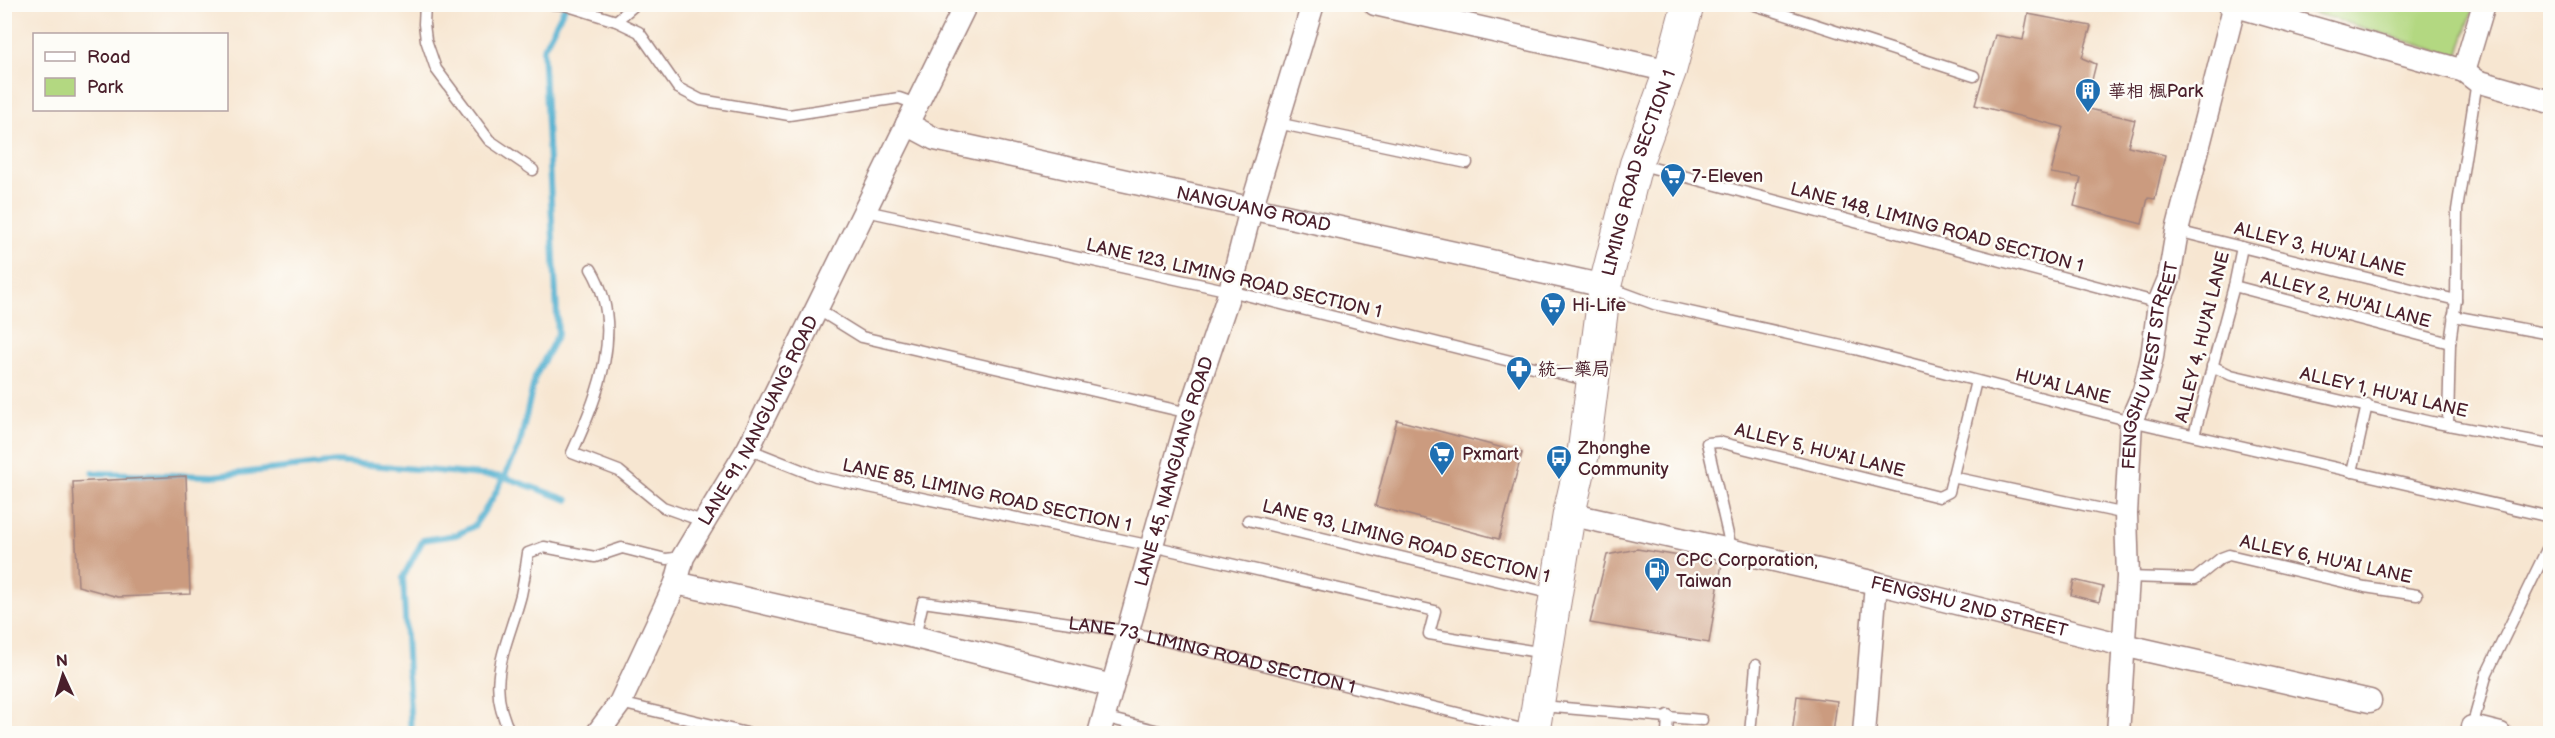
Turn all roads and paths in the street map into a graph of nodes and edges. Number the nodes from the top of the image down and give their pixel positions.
1 (425, 4) edge
2 (552, 4) edge
3 (636, 4) edge
4 (966, 4) edge
5 (1313, 4) edge
6 (1375, 4) edge
7 (1688, 4) edge
8 (1752, 4) edge
9 (2484, 4) edge
10 (2233, 5) edge
11 (616, 21) junction
12 (1670, 71) junction
13 (1974, 76) dead end
14 (2471, 76) junction
15 (2550, 102) edge
16 (911, 114) junction
17 (1277, 123) junction
18 (1467, 163) dead end
19 (1636, 164) junction
20 (533, 170) dead end
21 (1251, 209) junction
22 (866, 211) junction
23 (2176, 231) junction
24 (2242, 247) junction
25 (591, 269) dead end
26 (1605, 286) junction
27 (2234, 286) junction
28 (1230, 291) junction
29 (2456, 300) junction
30 (2159, 303) junction
31 (817, 309) junction
32 (2452, 316) junction
33 (2550, 334) edge
34 (2450, 343) junction
35 (2212, 366) junction
36 (1976, 381) junction
37 (1593, 382) junction
38 (2367, 405) junction
39 (1189, 412) junction
40 (2131, 421) junction
41 (2448, 424) junction
42 (2194, 435) junction
43 (2550, 444) edge
44 (748, 449) junction
45 (2352, 472) junction
46 (1952, 477) junction
47 (1569, 514) junction
48 (2126, 514) junction
49 (2550, 517) edge
50 (1248, 520) dead end
51 (702, 521) junction
52 (2550, 543) edge
53 (1152, 546) junction
54 (1732, 552) junction
55 (682, 557) junction
56 (2128, 577) junction
57 (676, 583) junction
58 (1876, 583) junction
59 (1556, 595) junction
60 (2417, 595) dead end
61 (1126, 631) junction
62 (915, 637) junction
63 (2123, 645) junction
64 (1547, 653) junction
65 (1756, 665) dead end
66 (1112, 686) junction
67 (2370, 701) dead end
68 (620, 703) junction
69 (1668, 716) junction
70 (1702, 720) dead end
71 (1535, 724) edge
72 (1101, 725) edge
73 (2472, 727) joint
74 (511, 734) edge
75 (597, 734) edge
76 (751, 734) edge
77 (1171, 734) edge
78 (1667, 734) edge
79 (1750, 734) edge
80 (1864, 734) edge
81 (2118, 734) edge
82 (2500, 734) edge

1 - 20 lane
2 - 11 lane
3 - 11 lane
4 - 16 street, LANE 91, NANGUANG ROAD
5 - 17 street, LANE 45, NANGUANG ROAD
6 - 12 street
7 - 12 main road, LIMING ROAD SECTION 1
8 - 13 lane
9 - 14 street
10 - 14 street
10 - 23 street, FENGSHU WEST STREET
11 - 16 lane
12 - 19 main road, LIMING ROAD SECTION 1
14 - 15 street
14 - 29 lane
16 - 21 street, NANGUANG ROAD
16 - 22 street, LANE 91, NANGUANG ROAD
17 - 18 lane
17 - 21 street, LANE 45, NANGUANG ROAD
19 - 26 main road, LIMING ROAD SECTION 1
19 - 30 lane, LANE 148, LIMING ROAD SECTION 1
21 - 26 street, NANGUANG ROAD
21 - 28 street, LANE 45, NANGUANG ROAD
22 - 28 lane, LANE 123, LIMING ROAD SECTION 1
22 - 31 street, LANE 91, NANGUANG ROAD
23 - 24 lane, ALLEY 3, HU'AI LANE
23 - 30 street, FENGSHU WEST STREET
24 - 27 lane, ALLEY 4, HU'AI LANE
24 - 29 lane, ALLEY 3, HU'AI LANE
25 - 51 lane
26 - 36 lane, HU'AI LANE
26 - 37 main road, LIMING ROAD SECTION 1
27 - 34 lane, ALLEY 2, HU'AI LANE
27 - 35 lane, ALLEY 4, HU'AI LANE
28 - 37 lane, LANE 123, LIMING ROAD SECTION 1
28 - 39 street, LANE 45, NANGUANG ROAD
29 - 32 lane
30 - 40 street, FENGSHU WEST STREET
31 - 39 lane
31 - 44 street, LANE 91, NANGUANG ROAD
32 - 33 lane
32 - 34 lane
34 - 41 lane
35 - 38 lane, ALLEY 1, HU'AI LANE
35 - 42 lane, ALLEY 4, HU'AI LANE
36 - 40 lane, HU'AI LANE
36 - 46 lane, ALLEY 5, HU'AI LANE
37 - 47 main road, LIMING ROAD SECTION 1
38 - 41 lane, ALLEY 1, HU'AI LANE
38 - 45 lane
39 - 53 street, LANE 45, NANGUANG ROAD
40 - 42 lane, HU'AI LANE
40 - 48 street, FENGSHU WEST STREET
41 - 43 lane, ALLEY 1, HU'AI LANE
42 - 45 lane, HU'AI LANE
44 - 51 street, LANE 91, NANGUANG ROAD
44 - 53 lane, LANE 85, LIMING ROAD SECTION 1
45 - 49 lane, HU'AI LANE
46 - 48 lane
46 - 54 lane, ALLEY 5, HU'AI LANE
47 - 54 street, FENGSHU 2ND STREET
47 - 59 main road, LIMING ROAD SECTION 1
48 - 56 street, FENGSHU WEST STREET
50 - 59 lane, LANE 93, LIMING ROAD SECTION 1
51 - 55 street, LANE 91, NANGUANG ROAD
52 - 73 lane
53 - 61 street, LANE 45, NANGUANG ROAD
53 - 64 lane, LANE 85, LIMING ROAD SECTION 1
54 - 58 street, FENGSHU 2ND STREET
55 - 57 street, LANE 91, NANGUANG ROAD
55 - 74 lane
56 - 60 lane, ALLEY 6, HU'AI LANE
56 - 63 street, FENGSHU WEST STREET
57 - 62 street
57 - 68 street, LANE 91, NANGUANG ROAD
58 - 63 street, FENGSHU 2ND STREET
58 - 80 street
59 - 64 main road, LIMING ROAD SECTION 1
61 - 62 lane, LANE 73, LIMING ROAD SECTION 1
61 - 66 street, LANE 45, NANGUANG ROAD
61 - 71 lane, LANE 73, LIMING ROAD SECTION 1
62 - 66 street
63 - 67 street, FENGSHU 2ND STREET
63 - 81 street, FENGSHU WEST STREET
64 - 71 main road, LIMING ROAD SECTION 1
65 - 79 lane
66 - 72 street, LANE 45, NANGUANG ROAD
68 - 75 street, LANE 91, NANGUANG ROAD
68 - 76 lane
69 - 70 lane, LANE 73, LIMING ROAD SECTION 1
69 - 71 lane, LANE 73, LIMING ROAD SECTION 1
69 - 78 lane
72 - 77 lane
73 - 82 street

